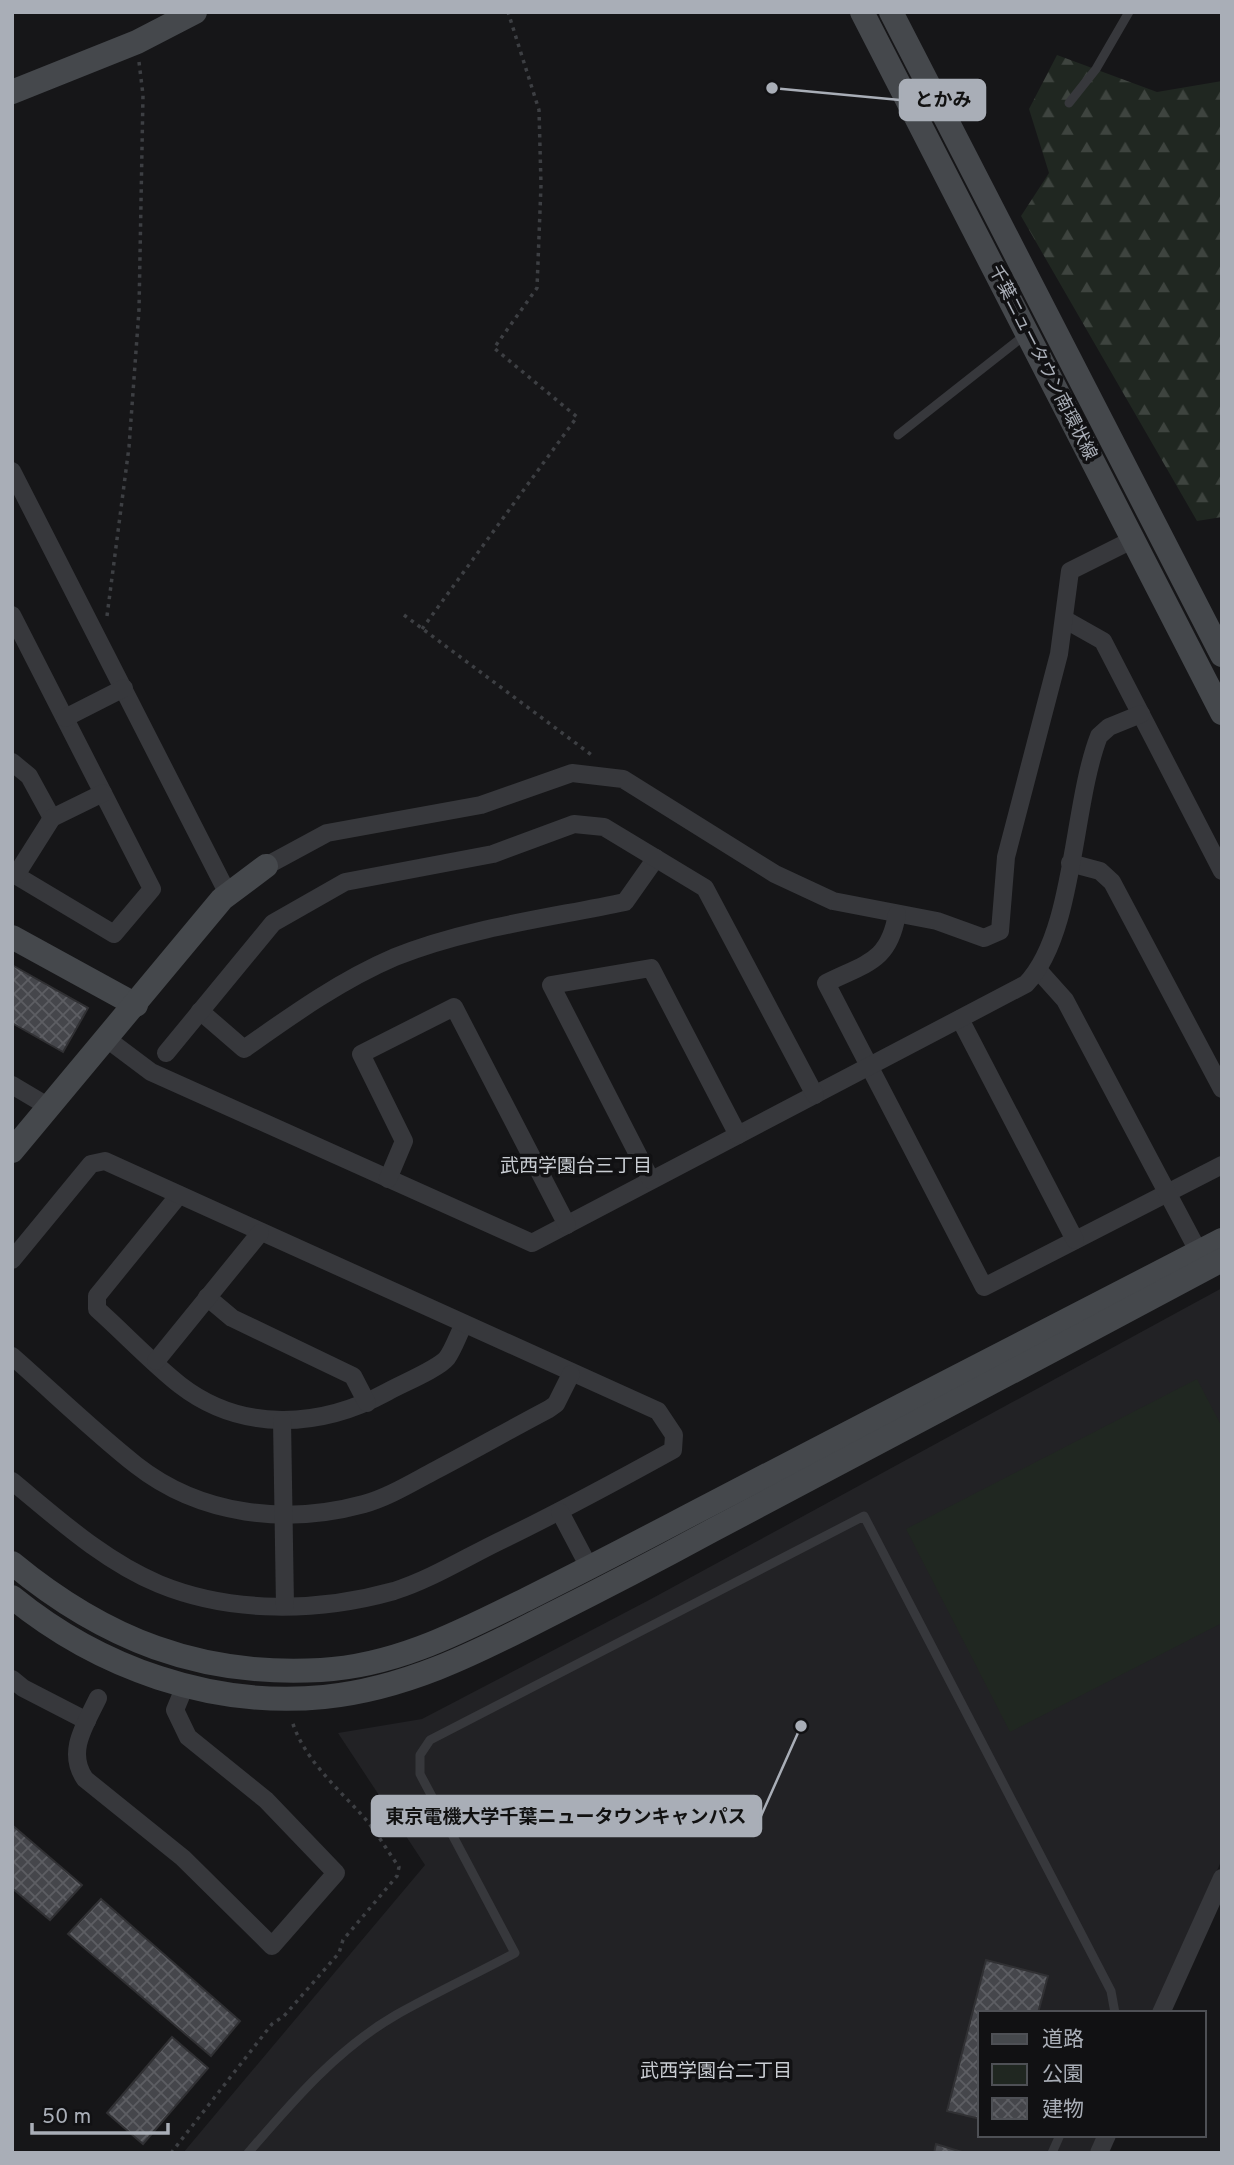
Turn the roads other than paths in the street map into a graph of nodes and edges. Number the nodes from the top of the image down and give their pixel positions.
1 (195, 12) edge
2 (862, 12) edge
3 (891, 12) edge
4 (1129, 12) edge
5 (12, 93) edge
6 (1069, 103) dead end
7 (1027, 334) junction
8 (898, 435) dead end
9 (12, 471) edge
10 (1132, 540) junction
11 (13, 618) edge
12 (1064, 619) junction
13 (1222, 655) edge
14 (124, 688) junction
15 (1222, 713) edge
16 (1141, 714) junction
17 (65, 718) junction
18 (12, 762) edge
19 (103, 793) junction
20 (52, 818) junction
21 (656, 858) junction
22 (1070, 863) junction
23 (266, 866) joint
24 (1222, 871) edge
25 (14, 874) edge
26 (228, 894) junction
27 (897, 914) junction
28 (12, 937) edge
29 (1039, 971) junction
30 (136, 1005) junction
31 (200, 1011) junction
32 (960, 1019) junction
33 (107, 1039) junction
34 (166, 1053) dead end
35 (870, 1066) junction
36 (12, 1085) edge
37 (1222, 1089) edge
38 (815, 1095) junction
39 (49, 1107) junction
40 (738, 1135) junction
41 (12, 1151) edge
42 (1222, 1164) edge
43 (388, 1179) junction
44 (651, 1180) junction
45 (1167, 1193) junction
46 (179, 1195) junction
47 (566, 1225) junction
48 (260, 1233) junction
49 (19, 1239) edge
50 (1075, 1240) junction
51 (1222, 1240) edge
52 (12, 1260) edge
53 (1209, 1260) edge
54 (207, 1297) junction
55 (464, 1324) junction
56 (12, 1356) edge
57 (156, 1361) junction
58 (571, 1374) junction
59 (367, 1403) junction
60 (282, 1420) junction
61 (12, 1481) edge
62 (560, 1512) junction
63 (284, 1516) junction
64 (12, 1563) edge
65 (589, 1567) junction
66 (12, 1597) edge
67 (285, 1606) junction
68 (12, 1679) edge
69 (185, 1686) junction
70 (98, 1698) dead end
71 (88, 1721) junction
72 (1222, 1878) edge
73 (1115, 2011) edge
74 (1162, 2011) edge
75 (1059, 2137) edge
76 (1106, 2137) edge
77 (248, 2153) edge
78 (1052, 2153) edge
79 (1099, 2153) edge

1 - 5 street
2 - 7 street, 千葉ニュータウン南環状線
3 - 13 street, 千葉ニュータウン南環状線
4 - 6 lane
7 - 8 lane
7 - 10 street, 千葉ニュータウン南環状線
9 - 14 street
10 - 12 street
10 - 15 street, 千葉ニュータウン南環状線
11 - 17 street
12 - 16 street
12 - 27 street
14 - 17 street
14 - 26 street
16 - 22 street
16 - 24 street
17 - 19 street
18 - 20 street
19 - 20 street
19 - 25 street
20 - 25 street
21 - 31 street
21 - 31 street
21 - 38 street
22 - 29 street
22 - 37 street
23 - 26 street
23 - 27 street
26 - 30 street
27 - 35 street
28 - 30 street
29 - 32 street
29 - 45 street
30 - 33 street
31 - 34 street
32 - 35 street
32 - 50 street
33 - 39 street
33 - 43 street
35 - 38 street
35 - 50 street
36 - 39 street
38 - 40 street
39 - 41 street
40 - 44 street
40 - 44 street
42 - 45 street
43 - 47 street
43 - 47 street
44 - 47 street
45 - 50 street
45 - 53 street
46 - 48 street
46 - 49 street
46 - 57 street
48 - 54 street
48 - 55 street
49 - 52 street
51 - 53 street
53 - 65 street
53 - 69 street
54 - 57 street
54 - 59 street
55 - 58 street
55 - 59 street
56 - 63 street
57 - 60 street
58 - 62 street
58 - 63 street
59 - 60 street
60 - 63 street
61 - 67 street
62 - 65 street
62 - 67 street
63 - 67 street
64 - 65 street
66 - 69 street
68 - 71 street
69 - 71 street
70 - 71 street
72 - 74 street
73 - 77 lane
75 - 78 lane
76 - 79 street

